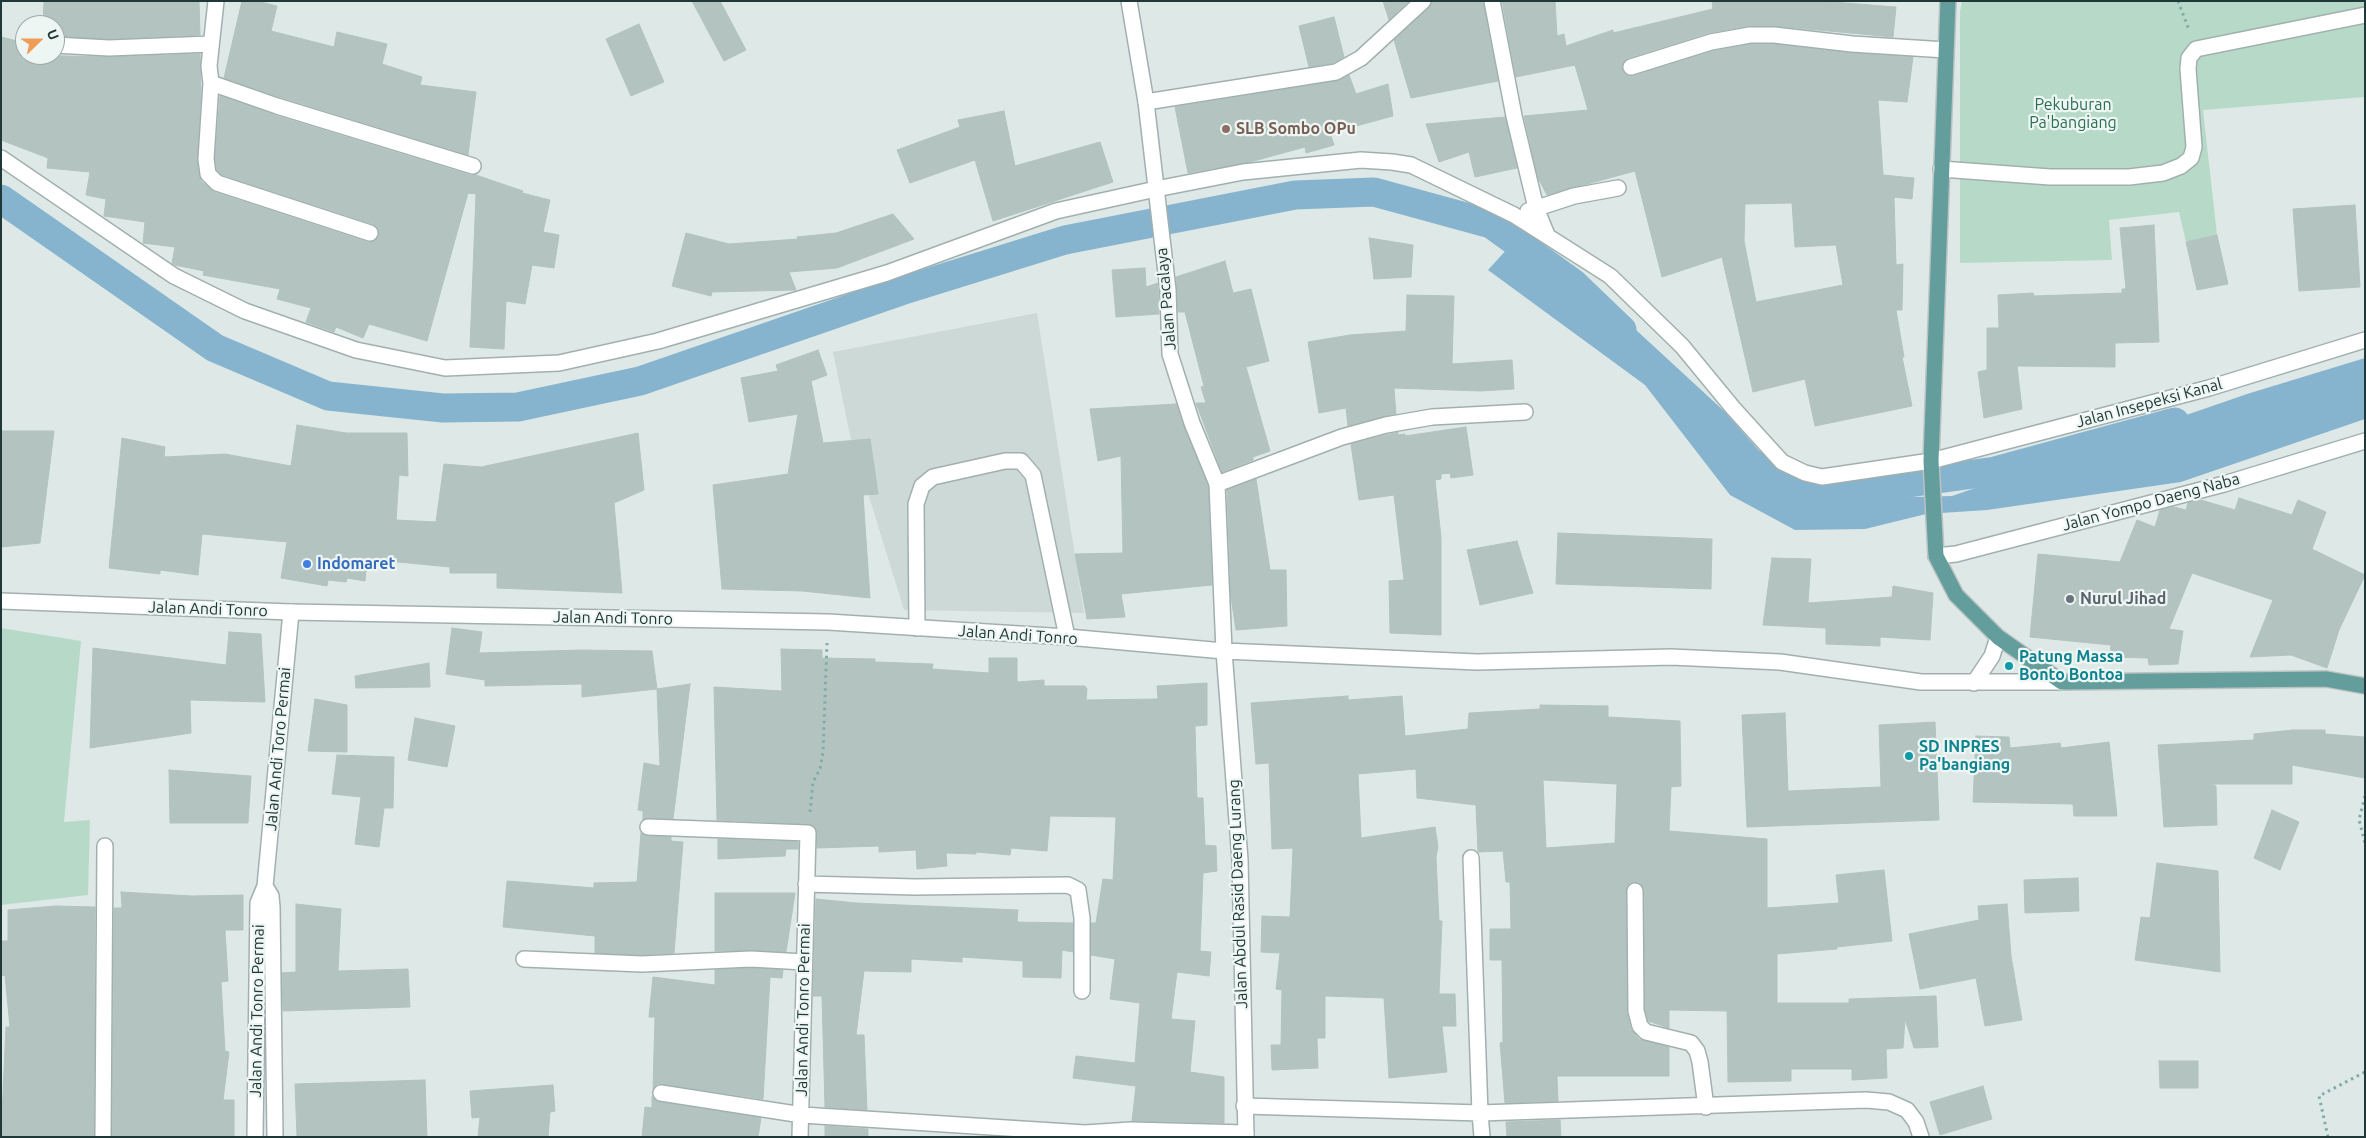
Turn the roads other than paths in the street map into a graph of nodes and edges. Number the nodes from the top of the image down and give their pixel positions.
1 (216, 1) edge
2 (1129, 1) edge
3 (1423, 1) edge
4 (1492, 1) edge
5 (1948, 1) edge
6 (2365, 15) edge
7 (211, 44) junction
8 (65, 46) edge
9 (1946, 50) junction
10 (1630, 68) dead end
11 (211, 83) junction
12 (1146, 102) junction
13 (1, 158) edge
14 (473, 166) dead end
15 (1941, 169) junction
16 (1618, 188) dead end
17 (1156, 189) junction
18 (1536, 208) junction
19 (1514, 215) junction
20 (370, 233) dead end
21 (1546, 235) junction
22 (2365, 340) edge
23 (1525, 412) dead end
24 (2365, 442) edge
25 (1932, 467) junction
26 (1217, 484) junction
27 (1936, 556) junction
28 (1, 601) edge
29 (290, 612) junction
30 (917, 628) junction
31 (1998, 637) junction
32 (1067, 638) junction
33 (1224, 651) junction
34 (2062, 682) junction
35 (1974, 683) junction
36 (2365, 686) edge
37 (648, 827) dead end
38 (105, 846) dead end
39 (1471, 858) dead end
40 (806, 884) junction
41 (265, 886) junction
42 (1635, 891) dead end
43 (524, 959) dead end
44 (804, 962) junction
45 (1082, 991) dead end
46 (661, 1093) dead end
47 (1244, 1106) junction
48 (1706, 1107) junction
49 (1480, 1113) junction
50 (802, 1116) junction
51 (1088, 1135) edge
52 (1246, 1135) edge
53 (103, 1137) edge
54 (255, 1137) edge
55 (275, 1137) edge
56 (800, 1137) edge
57 (1482, 1137) edge
58 (1921, 1137) edge

1 - 7 street
2 - 12 street, Jalan Pacalaya
3 - 12 street
4 - 18 street
5 - 9 main road
6 - 15 street
7 - 8 street
7 - 11 street
9 - 10 street
9 - 15 main road
11 - 14 street
11 - 20 street
12 - 17 street, Jalan Pacalaya
13 - 17 street, Jalan Insepeksi Kanal
15 - 25 main road
16 - 18 street
17 - 19 street, Jalan Insepeksi Kanal
17 - 26 street, Jalan Pacalaya
18 - 19 street
18 - 21 street
19 - 21 street, Jalan Insepeksi Kanal
21 - 25 street, Jalan Insepeksi Kanal
22 - 25 street, Jalan Insepeksi Kanal
23 - 26 street
24 - 27 street, Jalan Yompo Daeng Naba
25 - 27 main road
26 - 33 street, Jalan Pacalaya
27 - 31 main road
28 - 29 street, Jalan Andi Tonro
29 - 30 street, Jalan Andi Tonro
29 - 41 street, Jalan Andi Toro Permai
30 - 32 street, Jalan Andi Tonro
30 - 32 street
31 - 34 main road
31 - 35 street
32 - 33 street, Jalan Andi Tonro
33 - 35 street, Jalan Andi Tonro
33 - 47 street, Jalan Abdul Rasid Daeng Lurang
34 - 35 street, Jalan Andi Tonro
34 - 36 main road
37 - 40 street, Jalan Andi Tonro Permai
38 - 53 street
39 - 49 street
40 - 44 street, Jalan Andi Tonro Permai
40 - 45 street
41 - 54 street, Jalan Andi Tonro Permai
41 - 55 street, Jalan Andi Tonro Permai
42 - 48 street
43 - 44 street
44 - 50 street, Jalan Andi Tonro Permai
46 - 50 street
47 - 49 street
47 - 52 street, Jalan Abdul Rasid Daeng Lurang
48 - 49 street
48 - 58 street
49 - 57 street
50 - 51 street
50 - 56 street, Jalan Andi Tonro Permai
51 - 52 street

